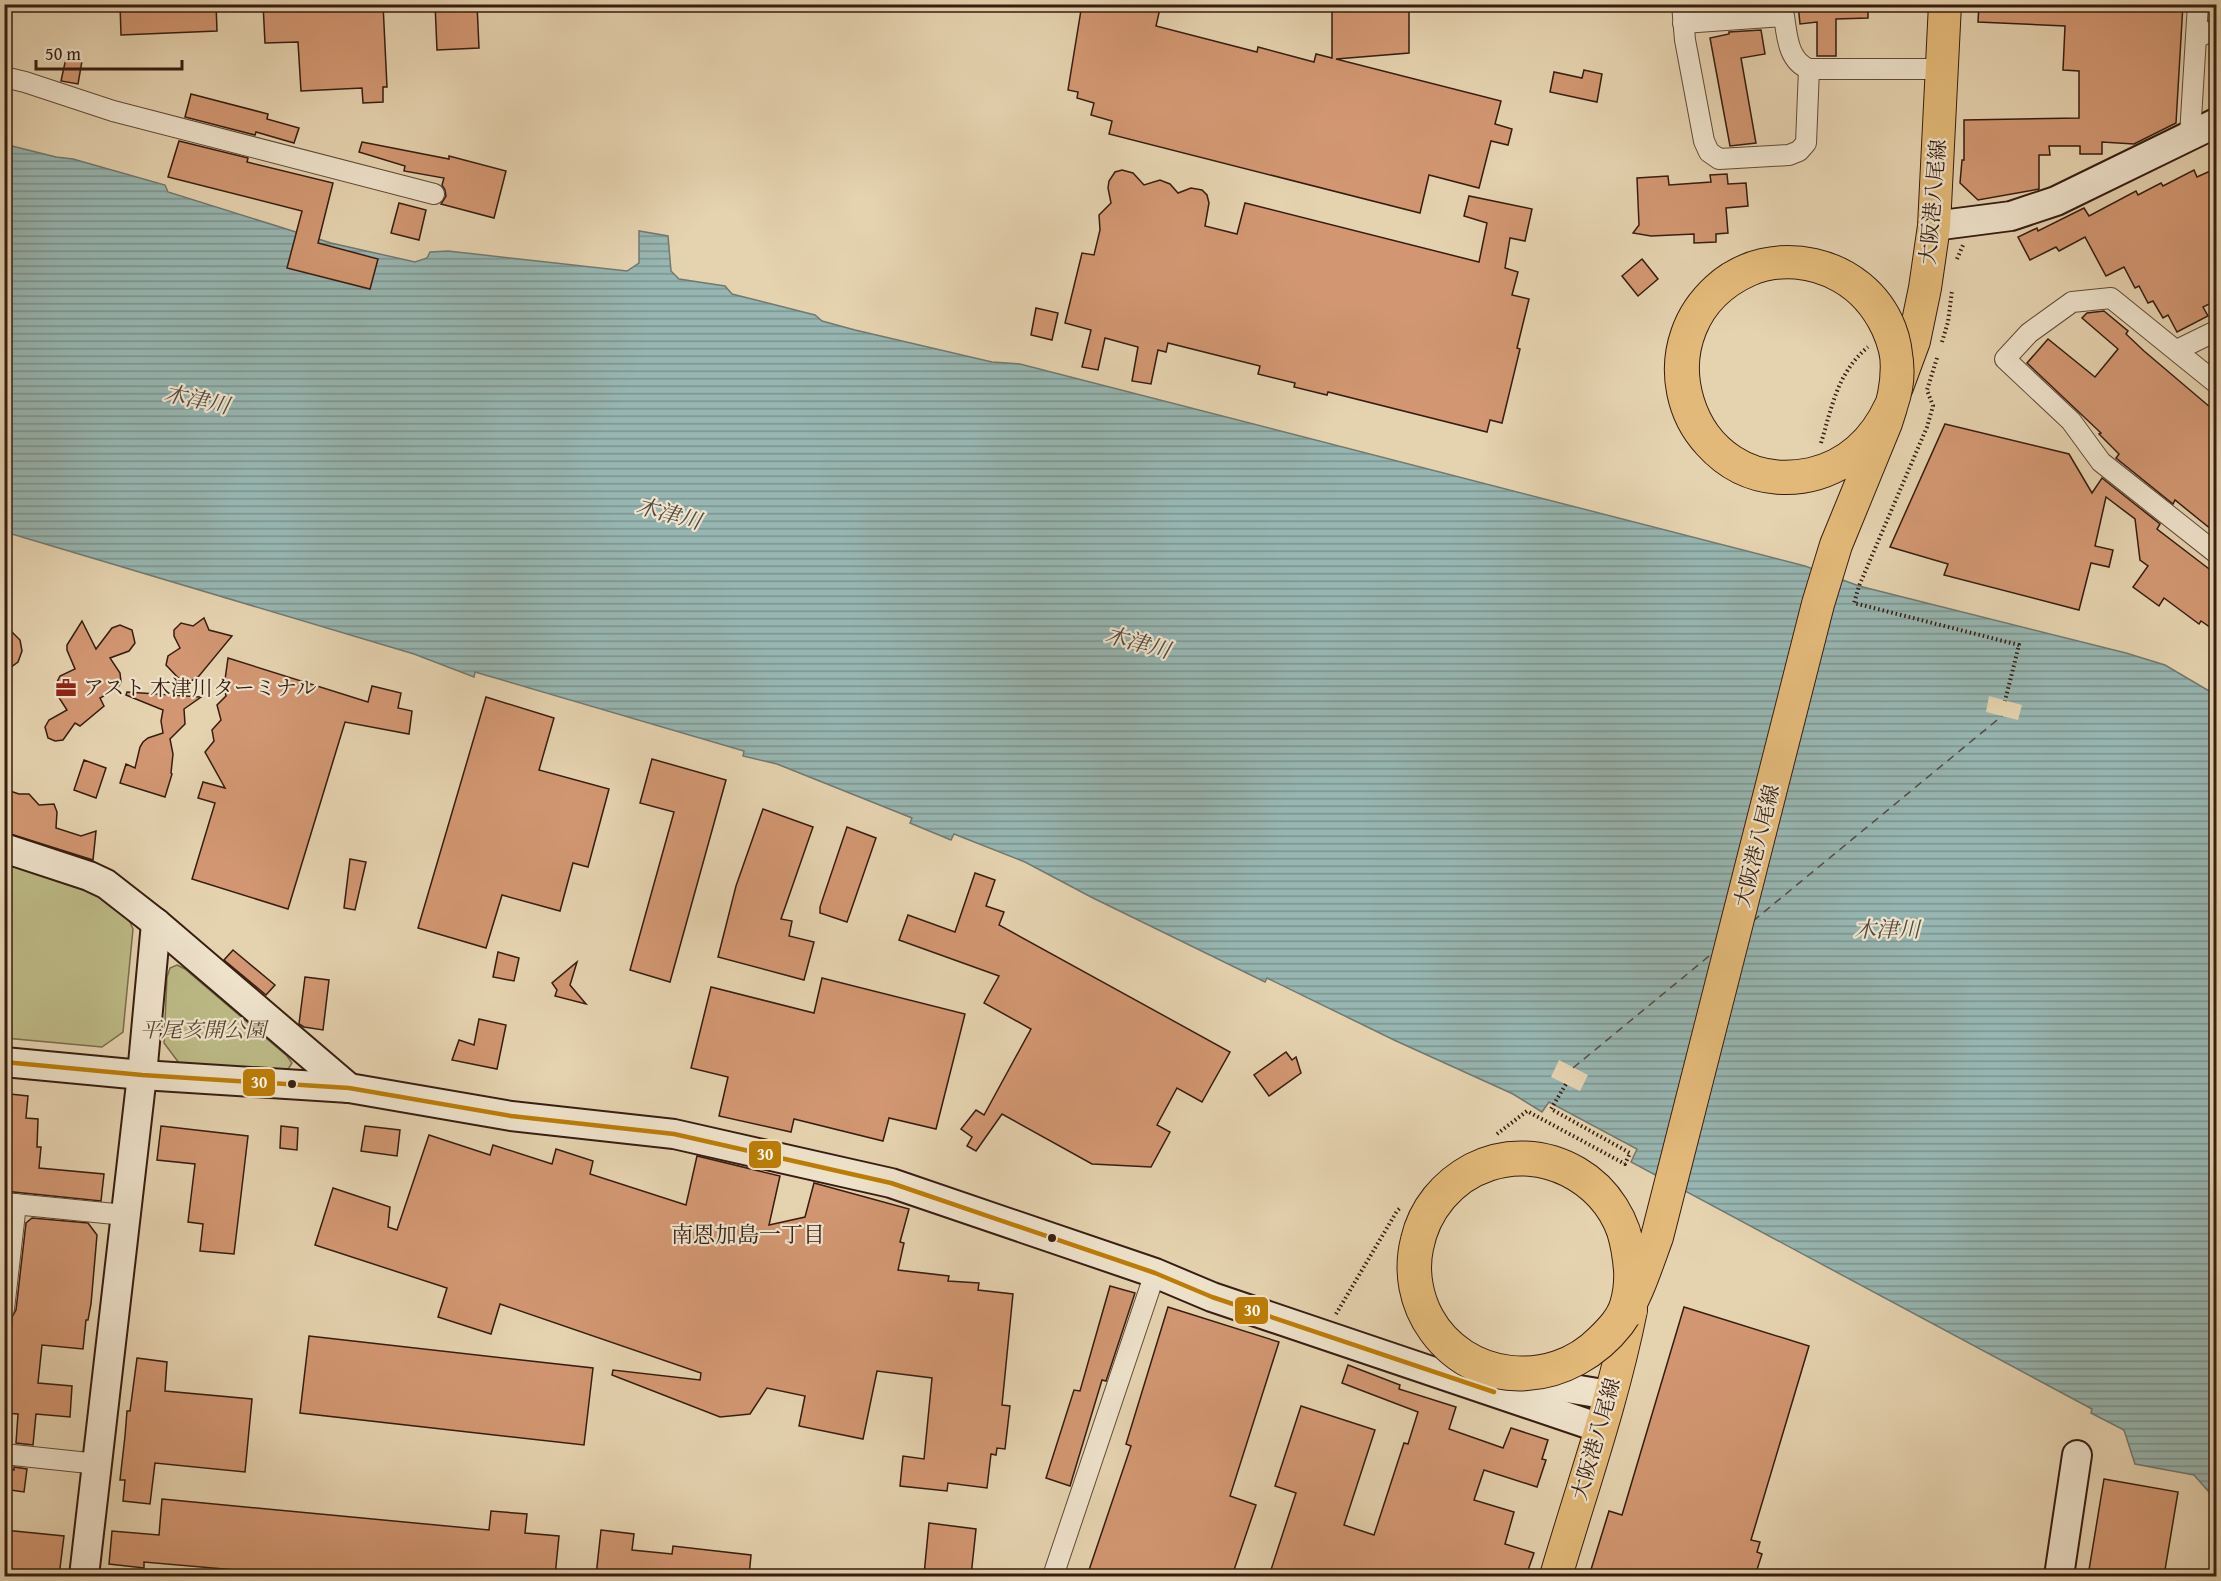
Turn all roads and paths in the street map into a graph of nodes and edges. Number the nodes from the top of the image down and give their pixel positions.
1 (1945, 4) edge
2 (2198, 4) edge
3 (1784, 10) edge
4 (1683, 14) edge
5 (2217, 29) edge
6 (2196, 38) junction
7 (1809, 69) junction
8 (1942, 69) junction
9 (4, 77) edge
10 (2217, 123) edge
11 (2190, 135) junction
12 (434, 195) dead end
13 (1934, 226) junction
14 (2217, 330) edge
15 (1870, 346) dead end
16 (2177, 350) junction
17 (2217, 383) edge
18 (1927, 427) dead end
19 (1820, 445) dead end
20 (2217, 553) edge
21 (2005, 701) dead end
22 (4, 848) edge
23 (156, 923) junction
24 (4, 1062) edge
25 (142, 1075) junction
26 (1566, 1084) dead end
27 (349, 1088) junction
28 (1489, 1140) dead end
29 (10, 1204) edge
30 (1406, 1204) dead end
31 (125, 1215) junction
32 (1155, 1273) junction
33 (4, 1309) edge
34 (1324, 1335) junction
35 (1394, 1359) junction
36 (1609, 1395) junction
37 (1600, 1428) junction
38 (4, 1454) edge
39 (2077, 1455) dead end
40 (98, 1464) junction
41 (84, 1576) edge
42 (1053, 1576) edge
43 (1556, 1576) edge
44 (2060, 1576) edge

1 - 8 main road, 大阪港八尾線
2 - 6 street
3 - 4 street
3 - 7 street
4 - 7 street
5 - 6 street
6 - 11 street
7 - 8 street
8 - 13 main road, 大阪港八尾線
9 - 12 street
10 - 11 street
11 - 13 street
13 - 36 main road, 大阪港八尾線, bridge
14 - 16 street
15 - 19 path
16 - 17 street
16 - 20 street
18 - 21 path
22 - 23 street
23 - 25 street
23 - 27 street
24 - 25 street
25 - 27 street
25 - 31 street
26 - 28 path
27 - 32 street
29 - 31 street
29 - 33 street
30 - 34 path
31 - 40 street
32 - 34 street
32 - 42 street
34 - 35 street
35 - 36 street
35 - 37 street
36 - 37 main road, 大阪港八尾線
37 - 43 main road, 大阪港八尾線
38 - 40 street
39 - 44 street
40 - 41 street

